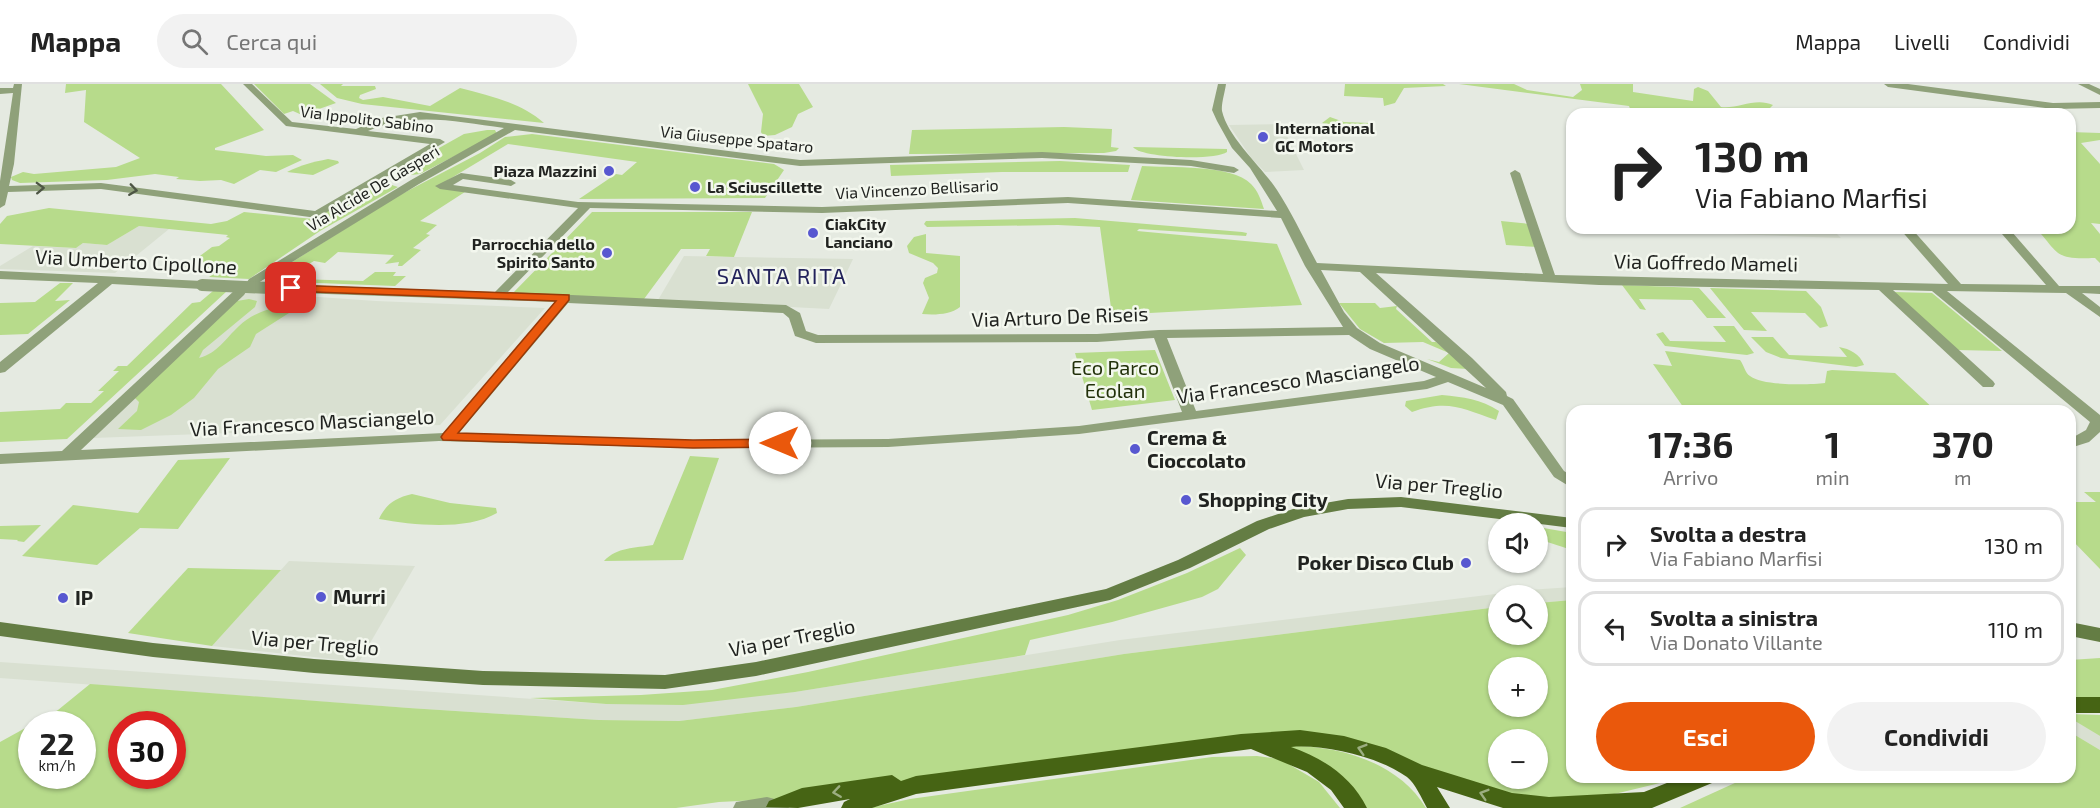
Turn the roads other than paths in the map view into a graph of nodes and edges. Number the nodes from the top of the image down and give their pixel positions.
1 (247, 84) edge
2 (1222, 84) edge
3 (1888, 84) edge
4 (2082, 84) edge
5 (17, 87) edge
6 (0, 91) edge
7 (2100, 92) edge
8 (2100, 105) edge
9 (14, 125) junction
10 (0, 126) edge
11 (512, 128) junction
12 (357, 132) junction
13 (1238, 148) junction
14 (1252, 165) junction
15 (1234, 166) junction
16 (1515, 173) dead end
17 (512, 183) dead end
18 (1266, 184) junction
19 (5, 189) junction
20 (0, 205) edge
21 (587, 205) junction
22 (1285, 215) junction
23 (1910, 234) edge
24 (2008, 234) dead end
25 (1311, 266) junction
26 (1364, 269) junction
27 (0, 275) edge
28 (1550, 278) junction
29 (111, 279) junction
30 (253, 282) dead end
31 (1882, 286) junction
32 (1935, 287) junction
33 (1958, 288) junction
34 (2100, 290) edge
35 (2057, 291) junction
36 (2071, 291) junction
37 (240, 292) dead end
38 (499, 295) junction
39 (565, 298) junction
40 (786, 309) joint
41 (2100, 313) edge
42 (1352, 331) junction
43 (1159, 333) junction
44 (0, 369) edge
45 (1450, 376) junction
46 (1988, 384) dead end
47 (1508, 402) junction
48 (1191, 416) junction
49 (448, 437) junction
50 (2076, 442) edge
51 (66, 456) junction
52 (0, 459) edge
53 (1566, 479) edge
54 (1566, 522) edge
55 (0, 629) edge
56 (2076, 630) edge
57 (2100, 635) edge
58 (2076, 705) edge
59 (2100, 705) edge
60 (1241, 742) junction
61 (1416, 772) junction
62 (1691, 783) edge
63 (916, 785) junction
64 (1638, 805) edge
65 (733, 808) edge
66 (745, 808) edge
67 (777, 808) edge
68 (852, 808) edge
69 (1356, 808) edge
70 (1439, 808) edge

1 - 12 street, Via Ippolito Sabino
2 - 13 street
3 - 8 street
4 - 7 street
5 - 6 street
5 - 9 street
9 - 10 street
9 - 19 street
11 - 12 street, Via Giuseppe Spataro
11 - 15 street, Via Giuseppe Spataro
11 - 30 street, Via Alcide De Gasperi
19 -> 12 street, Via Ippolito Sabino
13 - 14 street
13 - 15 street
14 - 15 street
14 - 18 street
15 - 18 street
16 - 28 street
17 - 21 street, Via Vincenzo Bellisario
18 - 22 street
19 - 20 street
21 - 22 street, Via Vincenzo Bellisario
21 - 38 street
22 - 25 street
23 - 33 street
24 - 35 street
25 - 26 street, Via Goffredo Mameli
25 - 42 street
26 - 28 street, Via Goffredo Mameli
26 - 47 street
27 - 29 street, Via Umberto Cipollone
28 - 31 street, Via Goffredo Mameli
29 - 38 street, Via Umberto Cipollone, bridge
29 - 44 street
31 - 32 street, Via Goffredo Mameli
31 - 46 street
32 - 33 street, Via Goffredo Mameli
32 - 50 street
33 - 35 street, Via Goffredo Mameli
34 - 36 street, Via Goffredo Mameli
35 - 36 street, Via Goffredo Mameli
36 - 41 street
37 - 51 street
38 - 39 street, Via Umberto Cipollone
39 - 40 street, Via Umberto Cipollone
39 - 49 street
40 - 43 street, Via Arturo De Riseis
42 - 43 street, Via Arturo De Riseis
42 - 45 street
43 - 48 street
45 - 47 street
45 - 48 street, Via Francesco Masciangelo
47 - 53 street
48 - 49 street, Via Francesco Masciangelo
49 - 51 street, Via Francesco Masciangelo
51 - 52 street, Via Francesco Masciangelo
54 - 55 main road, Via per Treglio
56 - 57 main road
58 - 59 main road
61 -> 60 main road
60 - 63 main road
60 - 69 main road
64 -> 61 main road
61 - 70 main road
62 - 64 main road
63 -> 67 main road
63 - 68 main road
65 - 66 street
66 - 67 street

